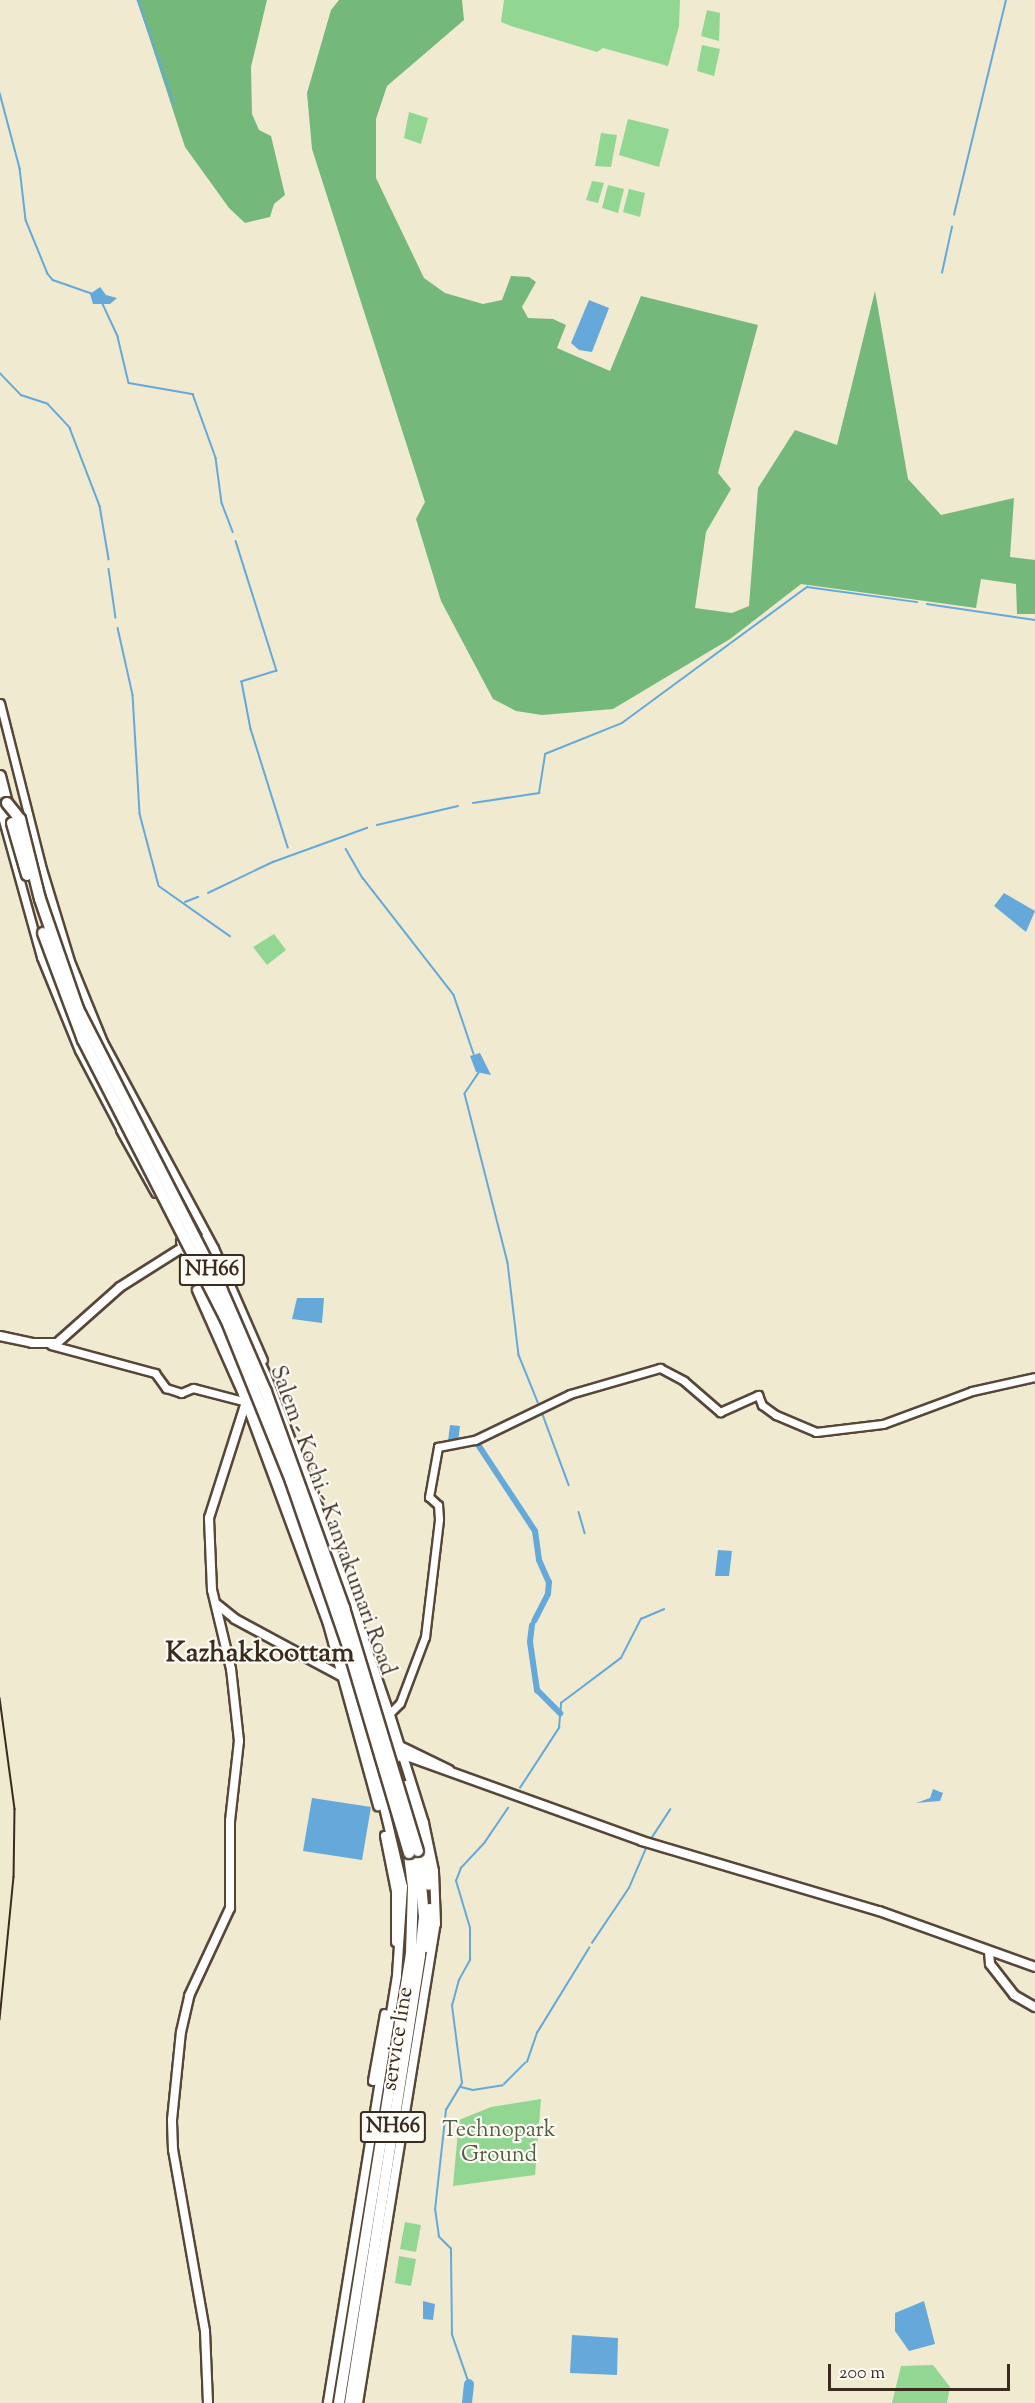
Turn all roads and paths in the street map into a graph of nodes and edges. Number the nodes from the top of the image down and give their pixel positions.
1 (0, 704) edge
2 (0, 776) edge
3 (3, 806) edge
4 (121, 1130) joint
5 (206, 1238) junction
6 (183, 1246) junction
7 (0, 1336) edge
8 (51, 1345) junction
9 (1035, 1377) edge
10 (250, 1403) junction
11 (281, 1411) junction
12 (217, 1604) junction
13 (235, 1619) junction
14 (224, 1638) junction
15 (341, 1676) junction
16 (387, 1716) junction
17 (358, 1722) junction
18 (395, 1744) junction
19 (366, 1749) junction
20 (400, 1760) junction
21 (457, 1775) junction
22 (989, 1952) junction
23 (1035, 1967) edge
24 (1035, 2007) edge
25 (208, 2403) edge
26 (326, 2403) edge
27 (339, 2403) edge
28 (354, 2403) edge

1 - 5 street
2 - 3 highway, Salem - Kochi - Kanyakumari Road / NH66
3 - 4 street
3 - 27 highway, Salem - Kochi - Kanyakumari Road / NH66, bridge
3 - 28 highway, Salem - Kochi - Kanyakumari Road / NH66, bridge
4 - 6 main road
5 - 6 main road
5 - 11 main road, service line
6 - 8 main road
6 - 10 main road
7 - 8 main road
8 - 10 street
9 - 16 street
10 - 11 street
10 - 12 main road
10 - 15 main road
10 - 17 main road
11 - 16 main road, service line
12 - 13 main road
12 - 14 main road
13 - 14 main road
13 - 15 main road
14 - 25 main road
15 - 17 main road
16 - 17 street
16 - 18 main road, service line
17 - 19 main road
18 - 19 main road
18 - 20 main road, service line
18 - 21 main road
19 - 20 main road
19 - 26 main road
20 - 21 main road
20 - 28 main road, service line
21 - 22 main road
22 - 23 main road
22 - 24 main road

